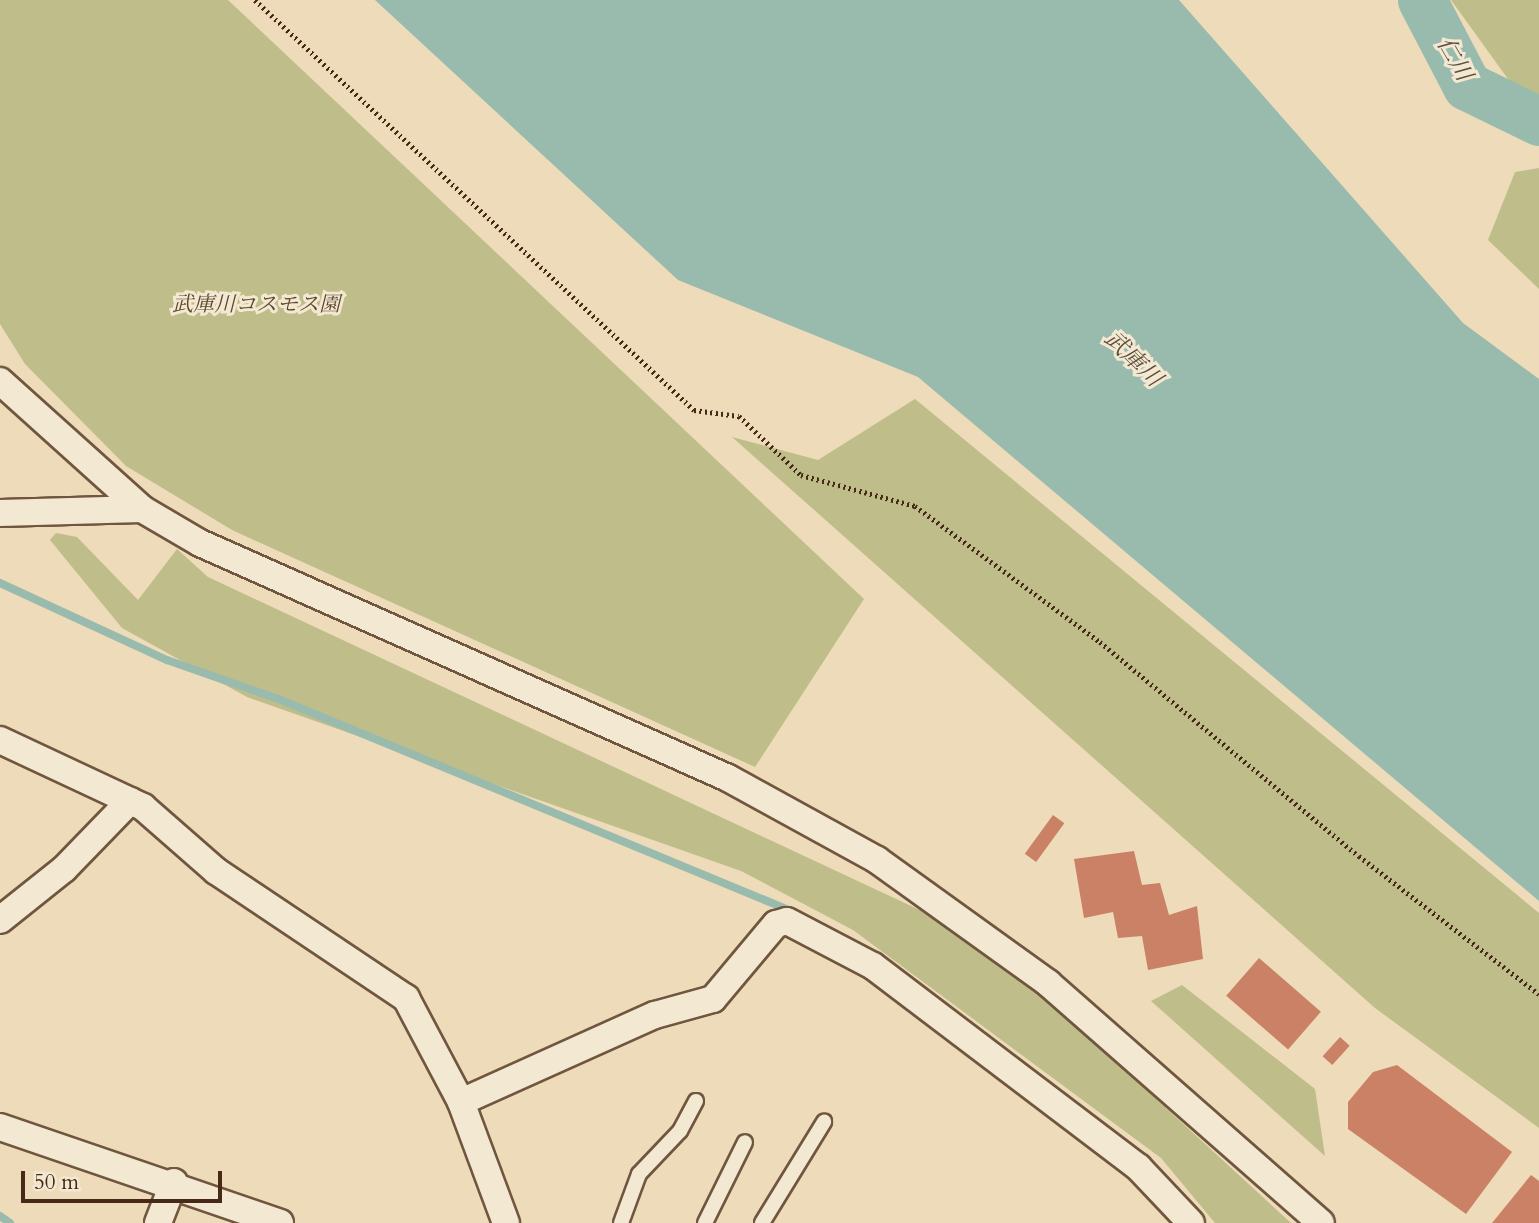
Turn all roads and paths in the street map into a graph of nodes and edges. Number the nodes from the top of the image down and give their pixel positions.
1 (255, 0) edge
2 (0, 381) edge
3 (142, 509) junction
4 (0, 513) edge
5 (0, 740) edge
6 (130, 801) junction
7 (0, 920) edge
8 (1539, 994) edge
9 (461, 1101) junction
10 (695, 1101) dead end
11 (824, 1122) dead end
12 (0, 1127) edge
13 (744, 1142) dead end
14 (168, 1199) edge
15 (275, 1222) edge
16 (506, 1223) edge
17 (621, 1223) edge
18 (705, 1223) edge
19 (762, 1223) edge
20 (1191, 1223) edge
21 (1321, 1223) edge

1 - 8 path
2 - 3 street
3 - 4 street
3 - 21 street
5 - 6 street
6 - 7 street
6 - 9 street
9 - 16 street
9 - 20 street
10 - 17 lane
11 - 19 lane
12 - 14 street
13 - 18 lane
14 - 15 street

